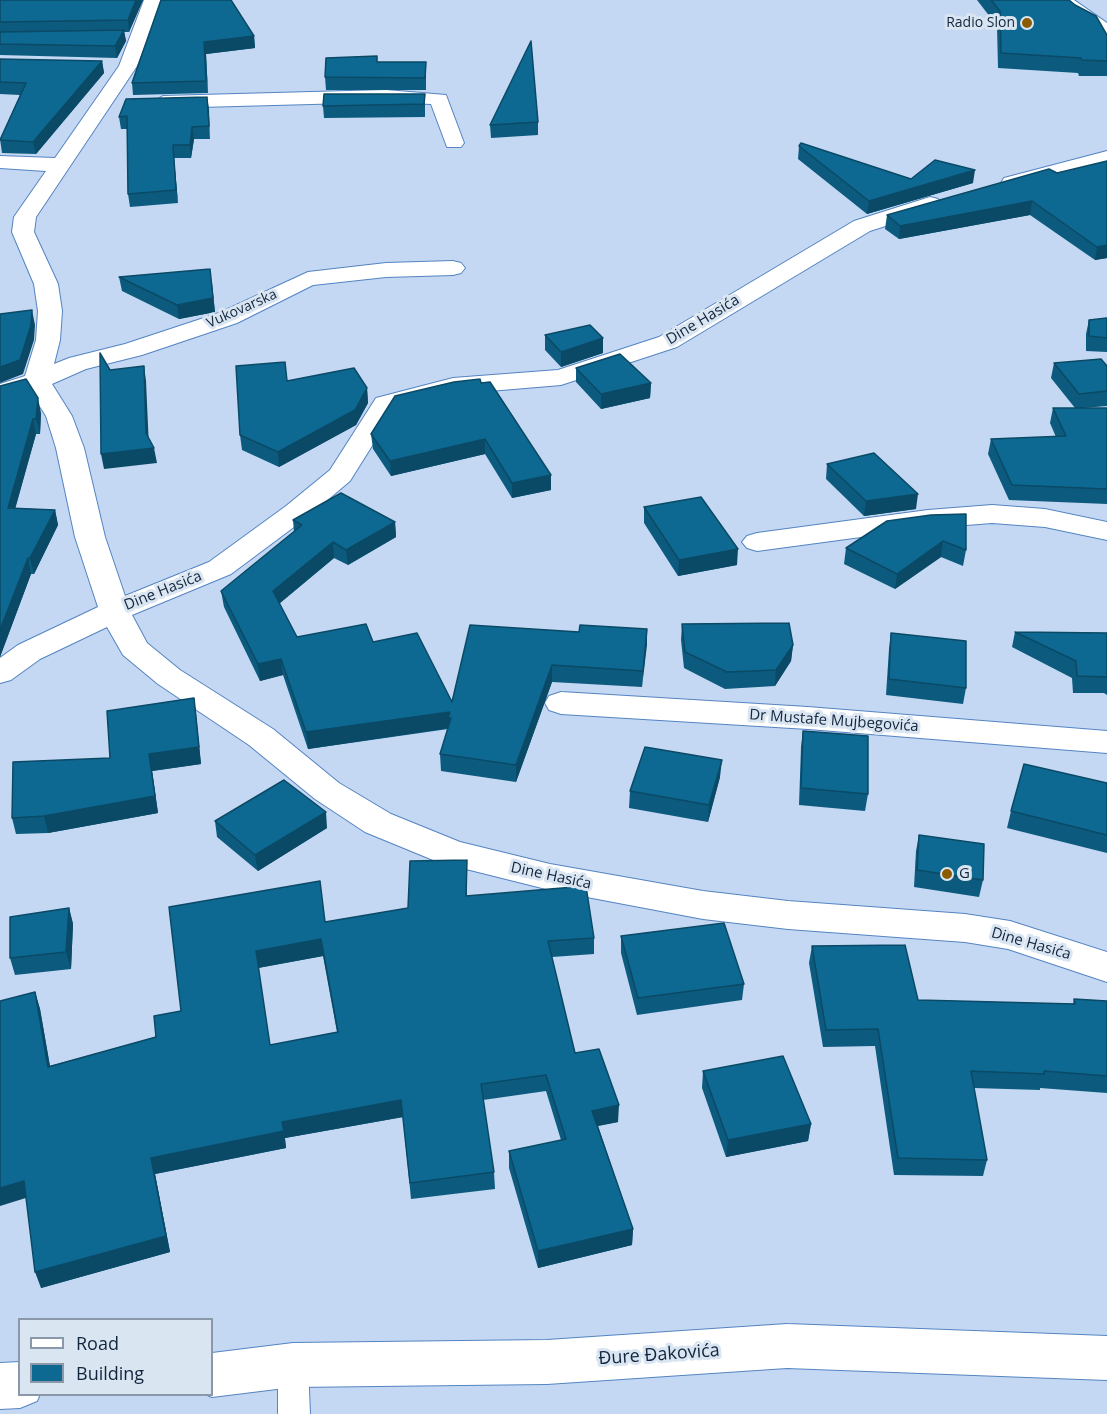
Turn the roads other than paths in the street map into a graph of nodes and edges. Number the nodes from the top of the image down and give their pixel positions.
1 (153, 0) edge
2 (1064, 0) edge
3 (1107, 31) edge
4 (104, 66) edge
5 (128, 66) junction
6 (104, 104) junction
7 (454, 142) dead end
8 (1107, 157) edge
9 (0, 162) edge
10 (61, 165) junction
11 (990, 188) edge
12 (956, 197) edge
13 (453, 268) dead end
14 (37, 381) junction
15 (0, 392) edge
16 (1107, 531) edge
17 (757, 542) dead end
18 (115, 611) junction
19 (0, 673) edge
20 (561, 703) dead end
21 (1107, 742) edge
22 (1107, 967) edge
23 (1107, 1358) edge
24 (293, 1365) junction
25 (213, 1375) edge
26 (18, 1385) edge
27 (0, 1386) edge
28 (294, 1414) edge

1 - 5 street
2 - 3 street
4 - 5 street
5 - 6 street
6 - 7 street
6 - 10 street
8 - 11 street
9 - 10 street
10 - 14 street
12 - 18 street, Dine Hasića
13 - 14 street, Vukovarska
14 - 15 street, Vukovarska
14 - 18 street
16 - 17 street
18 - 19 street
18 - 22 street, Dine Hasića
20 - 21 street, Dr Mustafe Mujbegovića
23 - 24 street, Đure Đakovića
24 - 25 street, Đure Đakovića
24 - 28 lane
26 - 27 street

